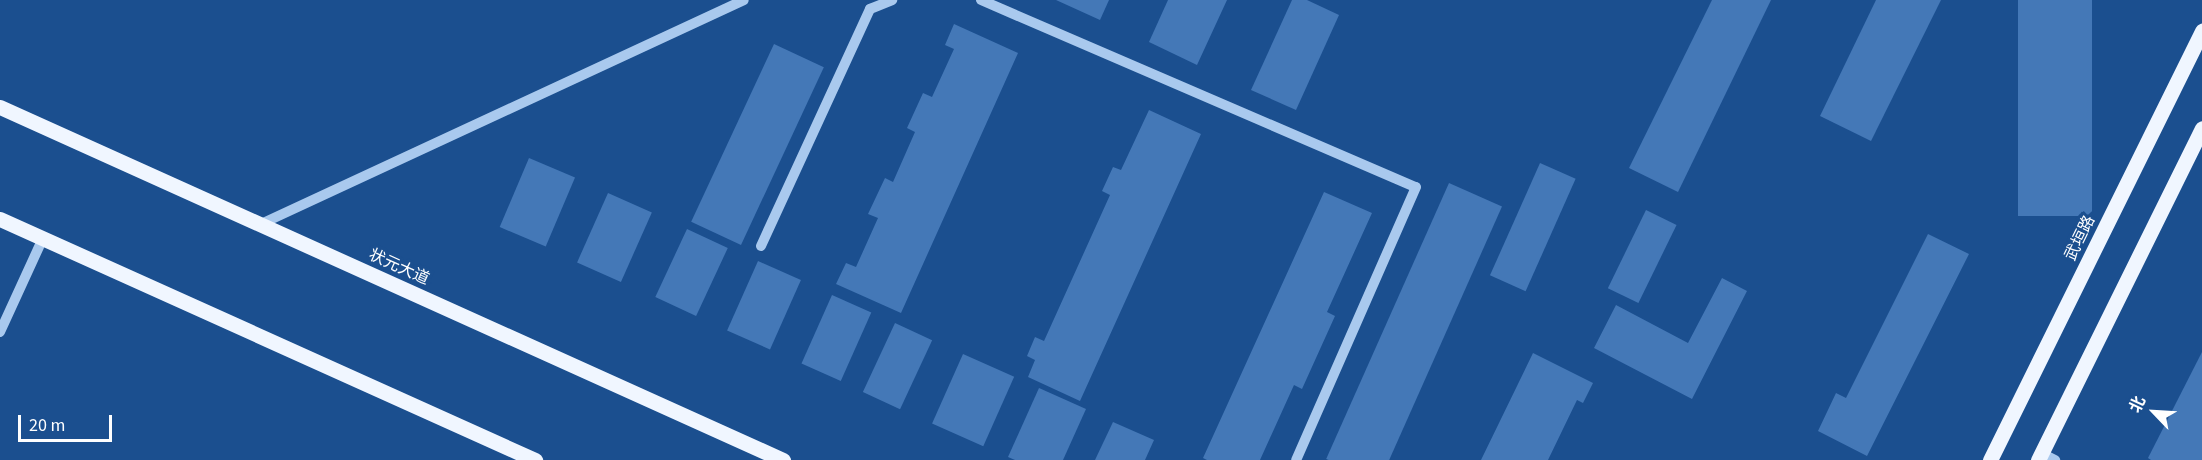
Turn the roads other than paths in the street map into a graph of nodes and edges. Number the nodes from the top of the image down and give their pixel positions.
1 (744, 0) edge
2 (892, 0) edge
3 (981, 0) edge
4 (2202, 32) edge
5 (0, 107) edge
6 (2202, 128) edge
7 (0, 219) edge
8 (261, 224) junction
9 (43, 238) junction
10 (761, 246) dead end
11 (0, 332) edge
12 (2039, 457) edge
13 (535, 460) edge
14 (783, 460) edge
15 (1296, 460) edge
16 (1990, 460) edge
17 (2055, 460) edge

1 - 8 street
2 - 10 street
3 - 15 street
4 - 16 main road, 武垣路
5 - 8 main road, 状元大道
6 - 12 main road
7 - 9 main road
8 - 14 main road, 状元大道
9 - 11 street
9 - 13 main road
12 - 17 street

